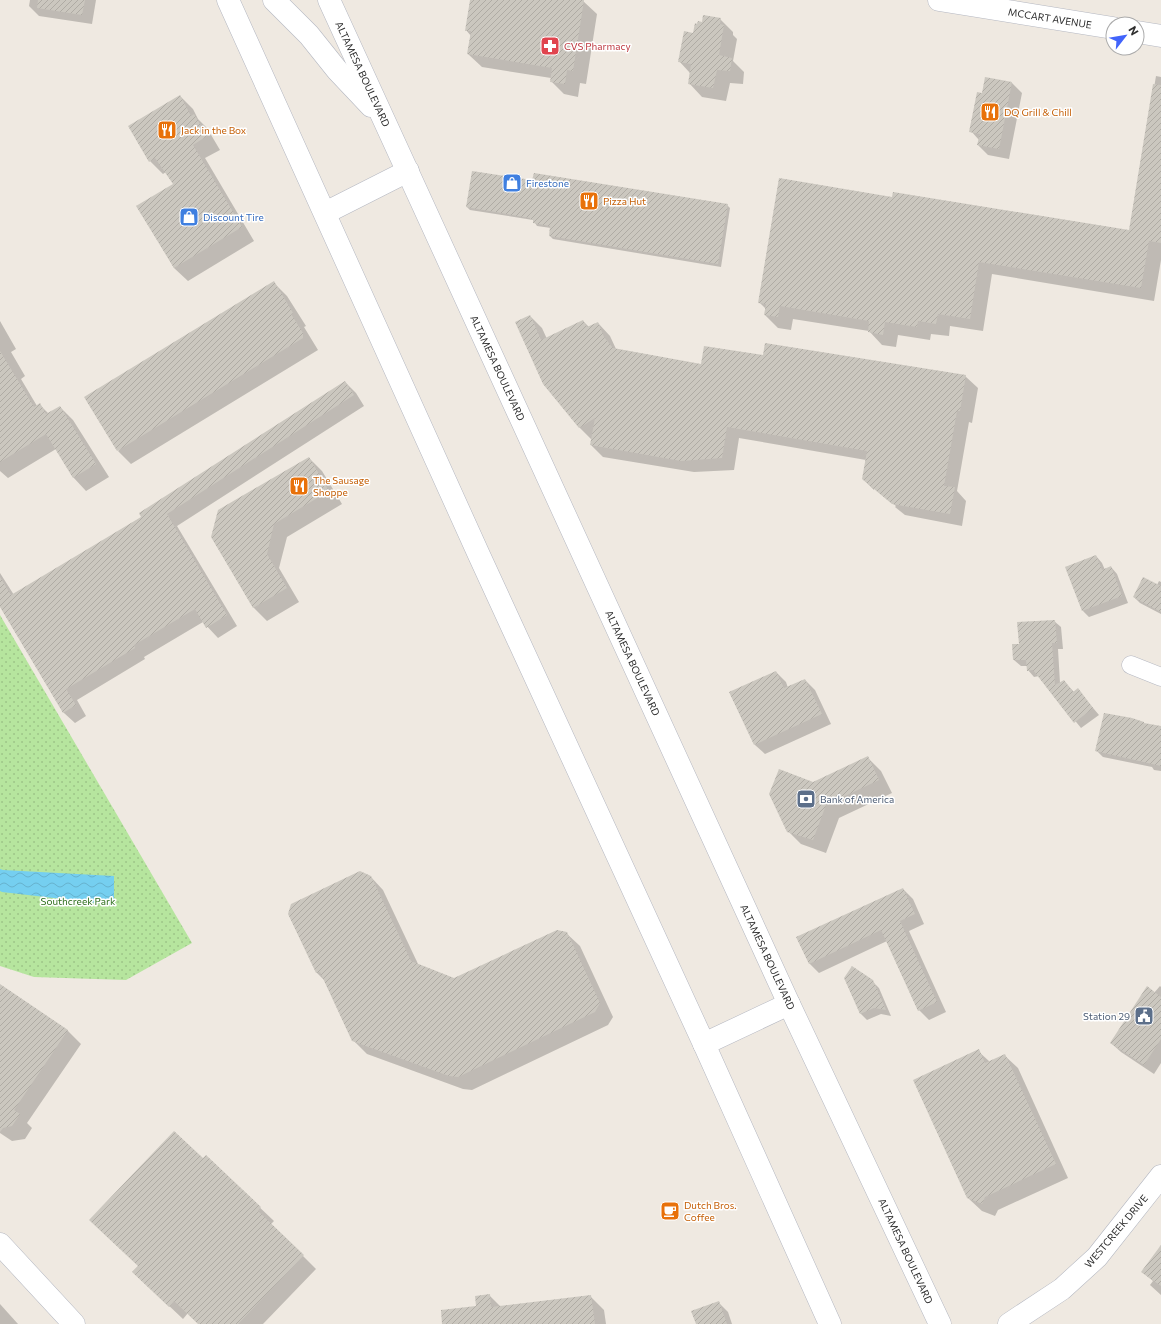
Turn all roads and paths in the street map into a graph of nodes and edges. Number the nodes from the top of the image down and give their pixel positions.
1 (228, 0) edge
2 (274, 0) edge
3 (329, 0) edge
4 (939, 0) edge
5 (968, 2) edge
6 (1105, 27) edge
7 (1145, 33) edge
8 (1161, 36) edge
9 (384, 120) junction
10 (408, 171) junction
11 (325, 213) junction
12 (1131, 665) dead end
13 (1161, 677) edge
14 (789, 1004) junction
15 (704, 1044) junction
16 (1161, 1176) edge
17 (0, 1244) edge
18 (831, 1321) edge
19 (74, 1324) edge
20 (940, 1324) edge
21 (1009, 1324) edge

1 - 11 main road
2 - 9 main road
3 - 9 main road, ALTAMESA BOULEVARD
4 - 5 main road, MCCART AVENUE
5 - 6 main road, MCCART AVENUE
7 - 8 main road
9 - 10 main road, ALTAMESA BOULEVARD
10 - 11 main road
10 - 14 main road, ALTAMESA BOULEVARD
11 - 15 main road
12 - 13 street
14 - 15 main road
14 - 20 main road, ALTAMESA BOULEVARD
15 - 18 main road
16 - 21 main road, WESTCREEK DRIVE
17 - 19 main road

